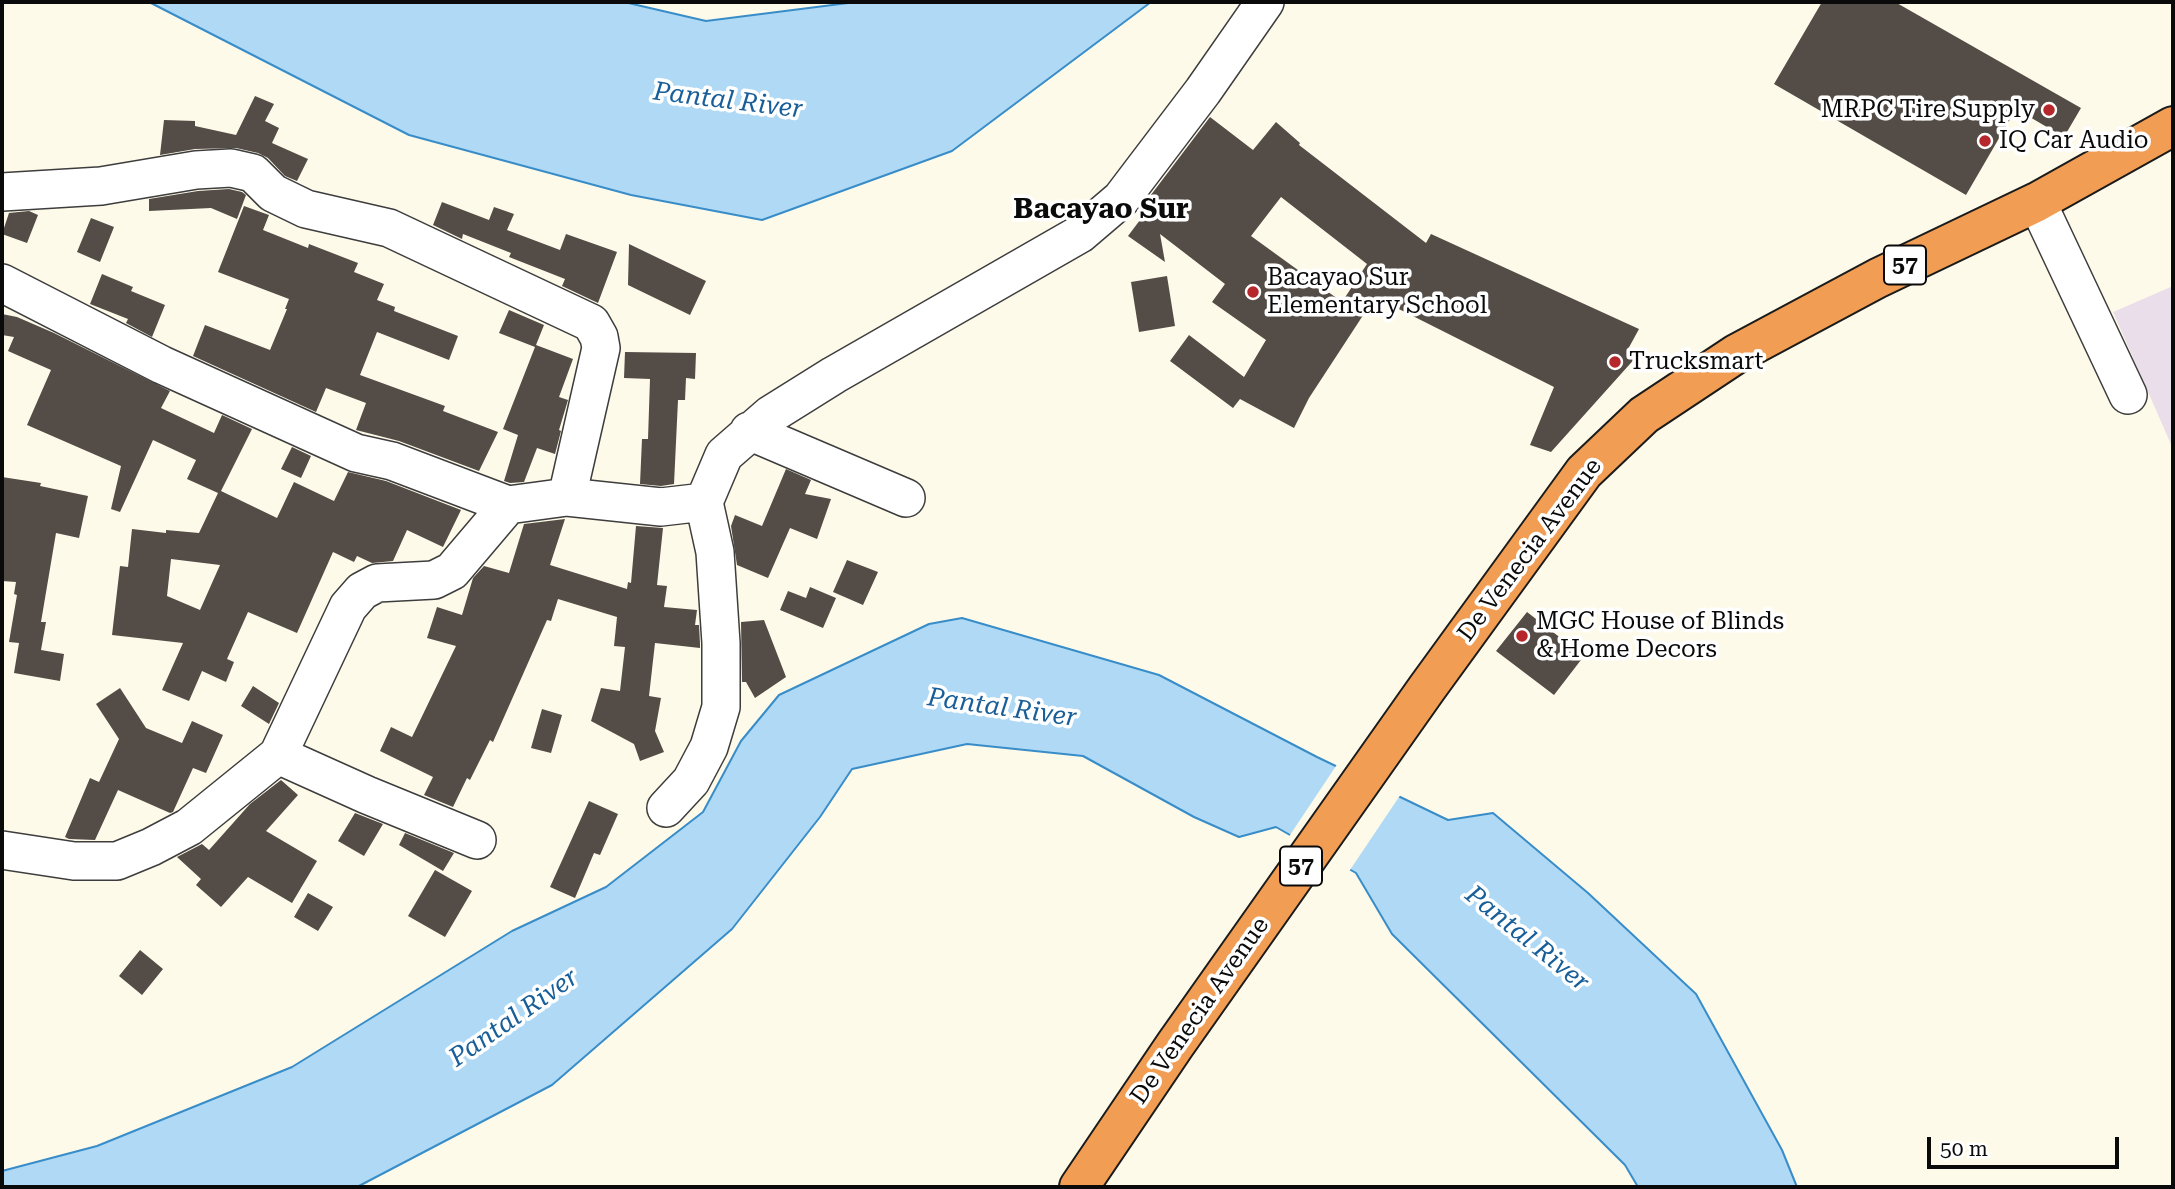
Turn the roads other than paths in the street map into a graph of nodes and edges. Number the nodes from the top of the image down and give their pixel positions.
1 (1265, 2) edge
2 (2173, 127) edge
3 (5, 199) edge
4 (2037, 202) junction
5 (2, 283) edge
6 (2128, 395) dead end
7 (749, 431) junction
8 (567, 497) junction
9 (906, 498) dead end
10 (704, 502) junction
11 (508, 505) junction
12 (278, 755) junction
13 (666, 808) dead end
14 (477, 840) dead end
15 (2, 850) edge
16 (1079, 1187) edge

1 - 7 street
2 - 4 highway, De Venecia Avenue / 57
3 - 8 street
4 - 6 street
4 - 16 highway, De Venecia Avenue / 57
5 - 11 street
7 - 9 street
7 - 10 street
8 - 10 street
8 - 11 street
10 - 13 street
11 - 12 street
12 - 14 street
12 - 15 street

